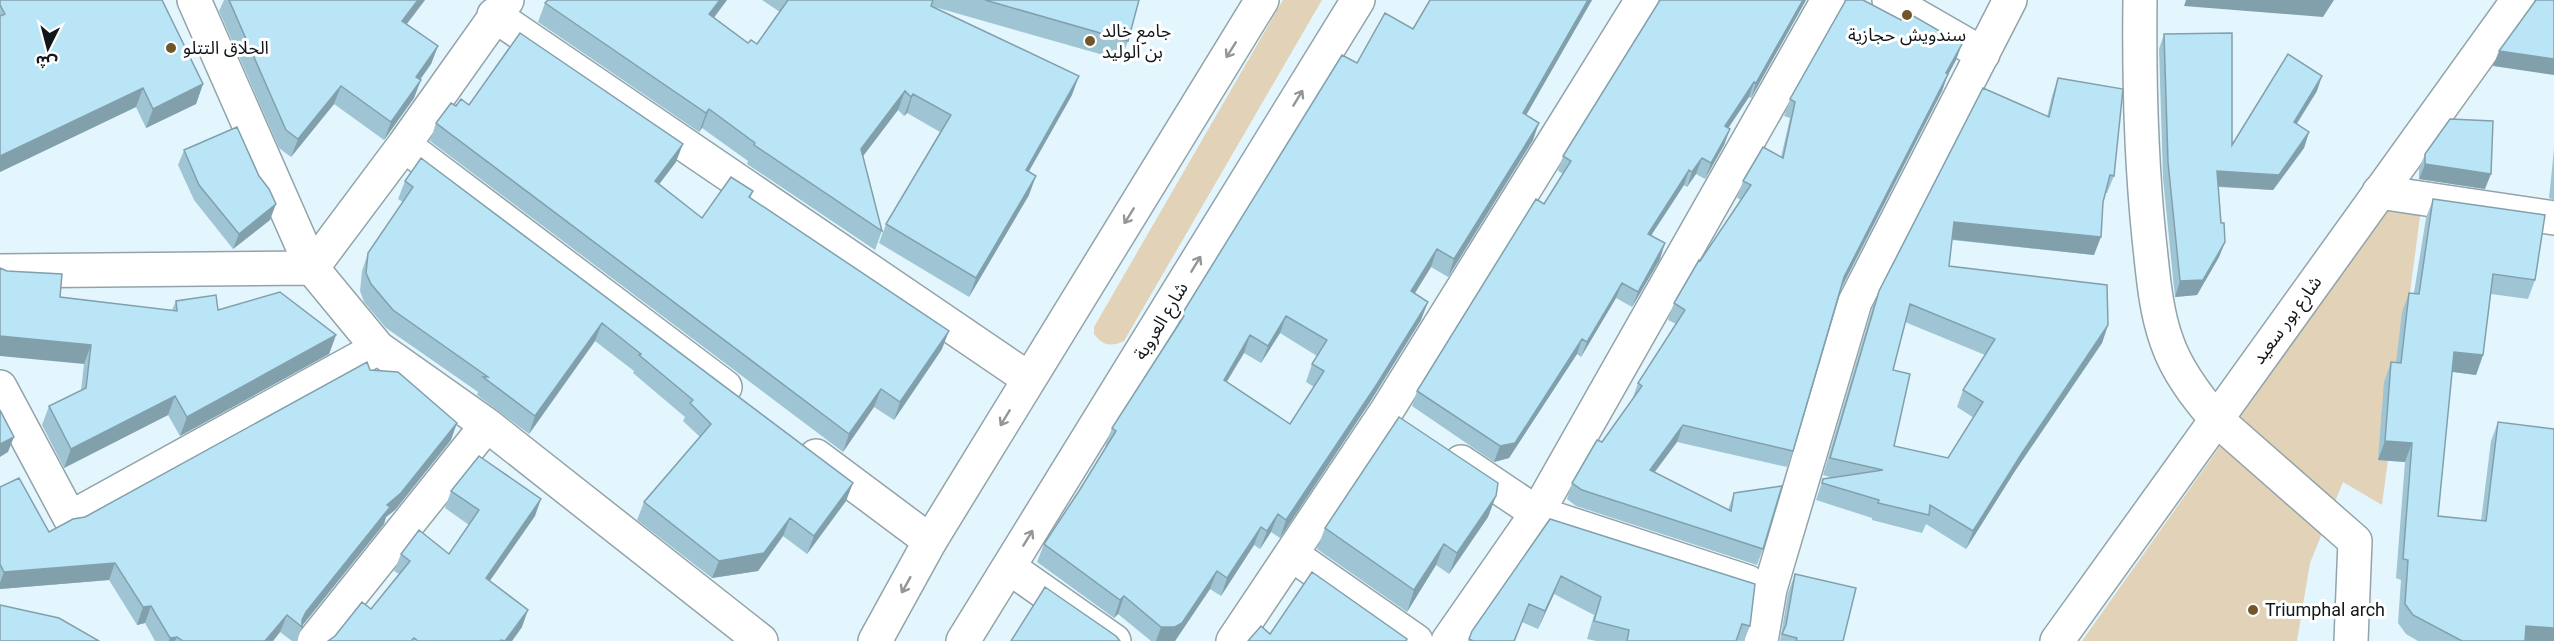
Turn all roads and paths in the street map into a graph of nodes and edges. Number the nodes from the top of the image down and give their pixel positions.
1 (194, 0) edge
2 (1262, 0) edge
3 (1358, 0) edge
4 (1642, 0) edge
5 (1828, 0) edge
6 (1888, 0) edge
7 (2010, 0) edge
8 (2140, 0) edge
9 (2518, 0) edge
10 (500, 8) edge
11 (1921, 8) edge
12 (1983, 54) junction
13 (404, 145) junction
14 (2379, 192) junction
15 (2554, 218) edge
16 (312, 268) junction
17 (0, 271) edge
18 (378, 348) junction
19 (1029, 379) junction
20 (0, 387) edge
21 (748, 405) edge
22 (1386, 412) junction
23 (2216, 419) junction
24 (487, 425) junction
25 (796, 441) edge
26 (1537, 513) junction
27 (930, 542) junction
28 (1291, 554) junction
29 (1010, 568) junction
30 (1770, 589) junction
31 (314, 641) edge
32 (761, 641) edge
33 (875, 641) edge
34 (963, 641) edge
35 (1114, 641) edge
36 (1233, 641) edge
37 (1416, 641) edge
38 (1448, 641) edge
39 (1761, 641) edge
40 (2057, 641) edge
41 (2351, 641) edge

1 - 16 street
2 -> 19 street
29 -> 3 street, شارع العروبة
4 - 22 street
5 - 26 street
6 - 11 street
7 - 12 street
8 - 23 street
9 - 14 street, شارع بور سعيد
10 - 13 street
10 - 19 street
11 - 12 street
12 - 30 street
13 - 16 street
13 - 21 street
14 - 15 street
14 - 23 street, شارع بور سعيد
16 - 17 street
16 - 18 street
18 - 20 street
18 - 24 street
19 -> 27 street
22 - 26 street
22 - 28 street
23 - 40 street, شارع بور سعيد
23 - 41 street
24 - 31 street
24 - 32 street
25 - 27 street
26 - 30 street
26 - 38 street
27 -> 33 street
28 - 36 street
28 - 37 street
29 - 34 street, شارع العروبة
29 - 35 street
30 - 39 street

